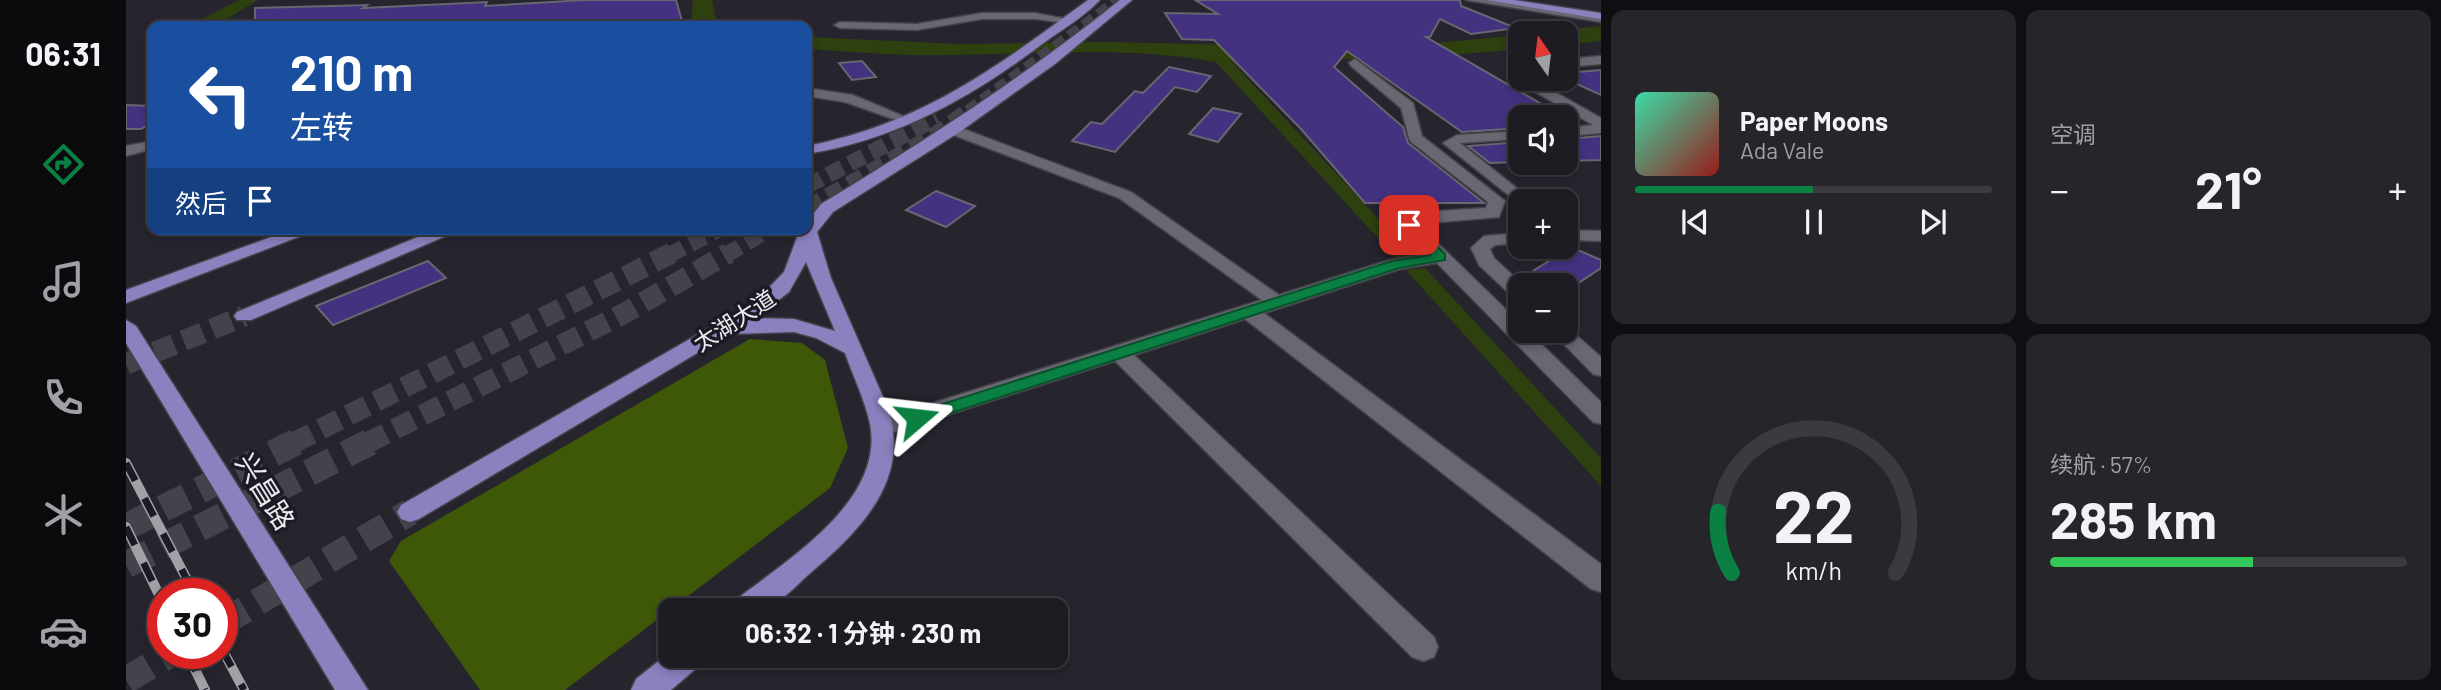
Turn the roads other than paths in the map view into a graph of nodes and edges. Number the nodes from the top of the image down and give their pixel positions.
1 (1095, 0) edge
2 (1127, 0) edge
3 (1471, 0) edge
4 (1493, 0) edge
5 (1536, 0) edge
6 (1563, 0) edge
7 (1510, 4) junction
8 (1601, 7) edge
9 (1601, 18) edge
10 (1067, 20) junction
11 (840, 25) dead end
12 (1601, 60) edge
13 (1578, 62) edge
14 (1355, 63) dead end
15 (1543, 91) edge
16 (812, 93) edge
17 (896, 116) dead end
18 (1601, 127) edge
19 (953, 130) junction
20 (1578, 130) edge
21 (1508, 136) edge
22 (147, 146) edge
23 (812, 149) edge
24 (126, 151) edge
25 (1509, 189) edge
26 (812, 227) edge
27 (294, 235) edge
28 (439, 235) edge
29 (807, 235) edge
30 (809, 235) edge
31 (1578, 235) edge
32 (1601, 236) edge
33 (1508, 239) edge
34 (1440, 257) junction
35 (1508, 281) edge
36 (126, 297) edge
37 (1277, 302) junction
38 (1248, 311) junction
39 (244, 316) tunnel mouth
40 (126, 326) edge
41 (722, 330) junction
42 (1573, 343) edge
43 (853, 349) junction
44 (1119, 352) junction
45 (1601, 369) edge
46 (1601, 416) edge
47 (883, 427) junction
48 (410, 512) tunnel mouth
49 (1601, 580) edge
50 (759, 598) edge
51 (1423, 647) dead end
52 (674, 668) edge
53 (352, 690) edge
54 (647, 690) edge

1 - 10 main road
2 - 19 main road, 太湖大道
3 - 7 street
4 - 7 main road
5 - 8 main road
6 - 8 street
7 - 9 street
10 - 11 street
10 - 23 main road
12 - 13 street
14 - 34 street
15 - 18 street
16 - 17 street
18 - 20 street
19 - 26 main road, 太湖大道
19 - 37 street
21 - 25 street
22 - 24 street
27 - 36 main road
28 - 39 main road
29 - 41 main road, 太湖大道
30 - 43 main road
31 - 32 street
33 - 35 street
34 - 37 street
34 - 46 street
37 - 38 street
38 - 44 street
38 - 49 street
40 - 53 main road, 兴昌路
41 - 43 main road
41 - 48 main road, 太湖大道
42 - 45 street
43 - 47 main road
44 - 47 street
44 - 51 street
47 - 50 main road
52 - 54 main road

